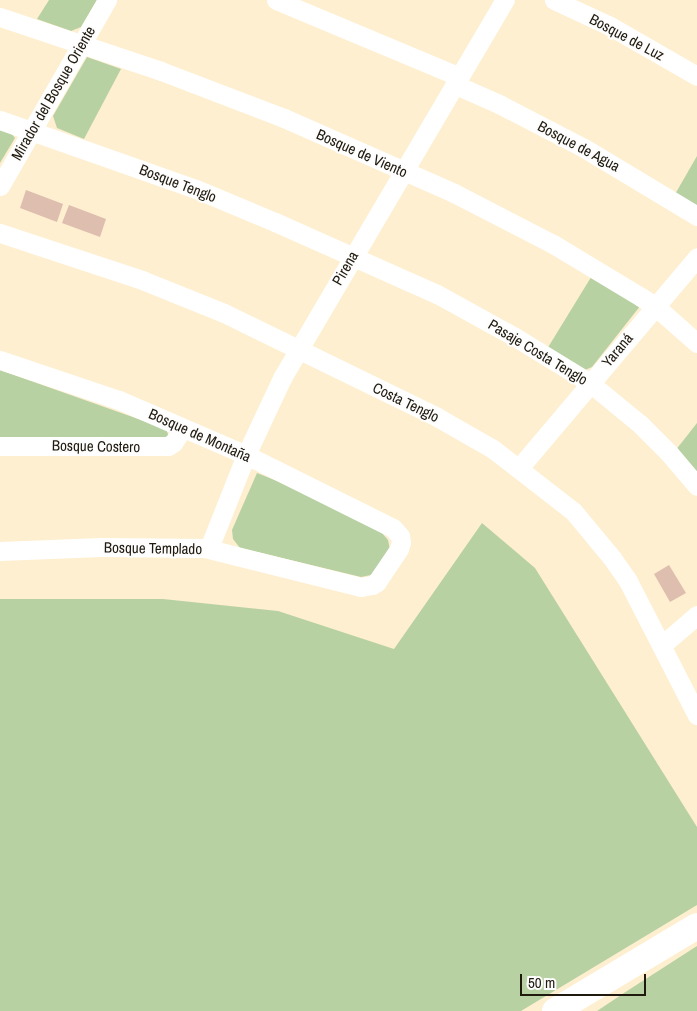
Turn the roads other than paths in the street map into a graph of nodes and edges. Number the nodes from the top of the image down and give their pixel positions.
1 (107, 0) edge
2 (276, 0) edge
3 (505, 0) edge
4 (554, 0) edge
5 (0, 17) edge
6 (81, 44) junction
7 (697, 76) edge
8 (458, 81) junction
9 (0, 120) edge
10 (32, 131) junction
11 (403, 171) junction
12 (0, 186) edge
13 (697, 216) edge
14 (0, 233) edge
15 (352, 256) junction
16 (697, 257) edge
17 (655, 306) junction
18 (697, 343) edge
19 (298, 349) junction
20 (0, 360) edge
21 (590, 383) junction
22 (183, 428) junction
23 (0, 446) edge
24 (246, 454) junction
25 (519, 468) junction
26 (697, 486) edge
27 (209, 548) junction
28 (0, 551) edge
29 (360, 587) joint
30 (697, 615) edge
31 (662, 645) junction
32 (697, 715) edge
33 (697, 926) edge
34 (555, 1011) edge

1 - 6 street, Mirador del Bosque Oriente
2 - 8 street, Bosque de Agua
3 - 8 street, Pirena
4 - 7 street, Bosque de Luz
5 - 6 street, Bosque de Viento
6 - 10 street, Mirador del Bosque Oriente
6 - 11 street, Bosque de Viento
8 - 11 street, Pirena
8 - 13 street, Bosque de Agua
9 - 10 street, Bosque Tenglo
10 - 12 street, Mirador del Bosque Oriente
10 - 15 street, Bosque Tenglo
11 - 15 street, Pirena
11 - 17 street, Bosque de Viento
14 - 19 street, Costa Tenglo
15 - 19 street, Pirena
15 - 21 street, Pasaje Costa Tenglo
16 - 17 street, Yaraná
17 - 18 street, Bosque de Viento
17 - 21 street, Yaraná
19 - 24 street, Pirena
19 - 25 street, Costa Tenglo
20 - 22 street, Bosque de Montaña
21 - 25 street, Yaraná
21 - 26 street, Pasaje Costa Tenglo
22 - 23 street, Bosque Costero
22 - 24 street, Bosque de Montaña
24 - 27 street, Pirena
24 - 29 street, Bosque de Montaña
25 - 31 street, Costa Tenglo
27 - 28 street, Bosque Templado
27 - 29 street, Bosque Templado
30 - 31 street
31 - 32 street, Costa Tenglo
33 - 34 main road

